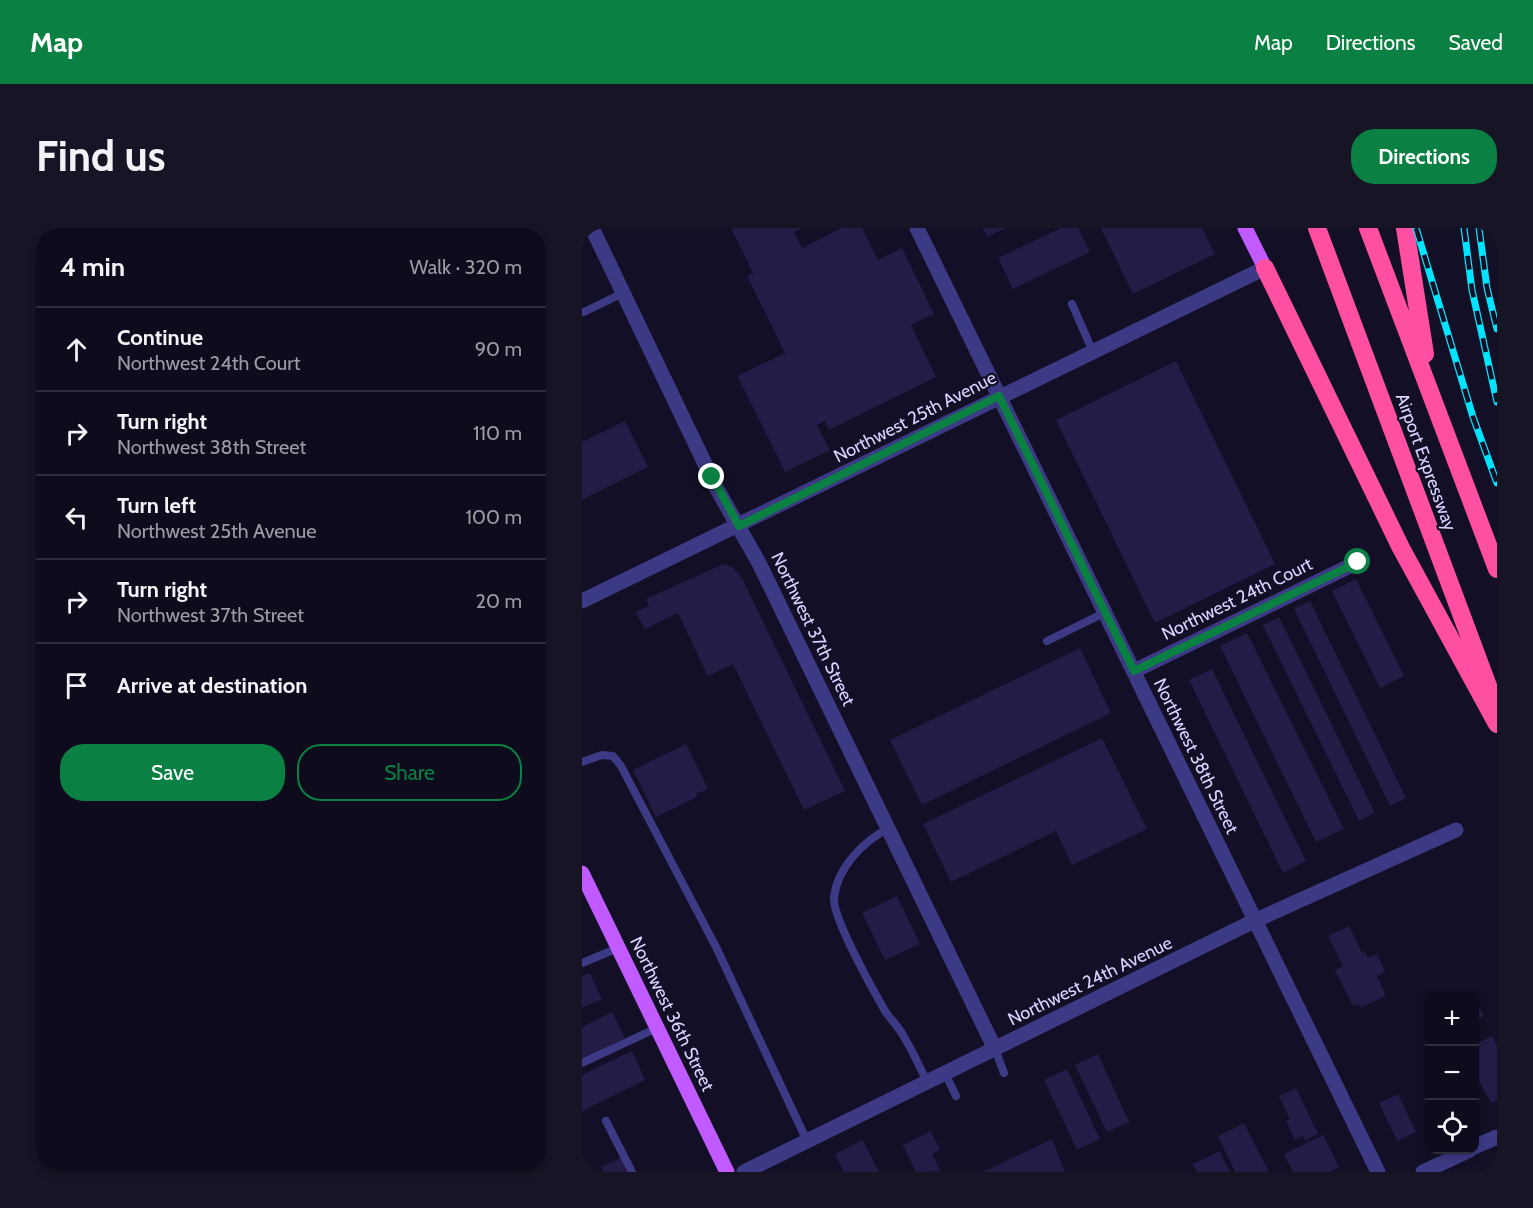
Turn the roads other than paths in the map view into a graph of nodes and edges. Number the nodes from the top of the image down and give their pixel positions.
1 (592, 228) edge
2 (917, 228) edge
3 (1245, 228) edge
4 (1317, 228) edge
5 (1368, 228) edge
6 (1405, 228) edge
7 (1265, 268) junction
8 (623, 293) junction
9 (1072, 304) dead end
10 (584, 312) dead end
11 (1093, 352) junction
12 (1431, 394) junction
13 (999, 396) junction
14 (739, 526) junction
15 (1358, 562) dead end
16 (1497, 569) edge
17 (582, 601) edge
18 (1104, 613) junction
19 (1047, 641) dead end
20 (1134, 671) junction
21 (1497, 711) edge
22 (1497, 724) edge
23 (582, 762) edge
24 (889, 828) junction
25 (1455, 830) dead end
26 (582, 873) edge
27 (1254, 921) junction
28 (618, 948) junction
29 (582, 963) edge
30 (657, 1028) junction
31 (995, 1049) junction
32 (582, 1064) edge
33 (945, 1073) junction
34 (1004, 1073) dead end
35 (927, 1082) junction
36 (956, 1096) dead end
37 (606, 1121) dead end
38 (1497, 1137) edge
39 (807, 1141) junction
40 (1479, 1145) edge
41 (1460, 1154) edge
42 (632, 1172) edge
43 (728, 1172) edge
44 (744, 1172) edge
45 (1378, 1172) edge
46 (1423, 1172) edge

1 - 8 street, Northwest 37th Street
2 - 13 street, Northwest 38th Street
3 - 7 main road
4 - 21 highway, Airport Expressway
5 - 12 highway, Airport Expressway
6 - 12 highway
7 - 11 street, Northwest 25th Avenue
7 - 22 highway
8 - 10 lane
8 - 14 street, Northwest 37th Street
9 - 11 lane
11 - 13 street, Northwest 25th Avenue
12 - 16 highway, Airport Expressway
13 - 14 street, Northwest 25th Avenue
13 - 18 street, Northwest 38th Street
14 - 17 street, Northwest 25th Avenue
14 - 24 street, Northwest 37th Street
15 - 20 street, Northwest 24th Court
18 - 19 lane
18 - 20 street, Northwest 38th Street
20 - 27 street, Northwest 38th Street
23 - 39 lane
24 - 31 street, Northwest 37th Street
24 - 35 lane
25 - 27 street, Northwest 24th Avenue
26 - 28 main road, Northwest 36th Street
27 - 31 street, Northwest 24th Avenue
27 - 45 street, Northwest 38th Street
28 - 29 lane
28 - 30 main road, Northwest 36th Street
30 - 32 lane
30 - 43 main road, Northwest 36th Street
31 - 33 street, Northwest 24th Avenue
31 - 34 lane
33 - 35 street, Northwest 24th Avenue
33 - 36 lane
35 - 39 street, Northwest 24th Avenue
37 - 42 lane
38 - 40 street
39 - 44 street, Northwest 24th Avenue
41 - 46 street

